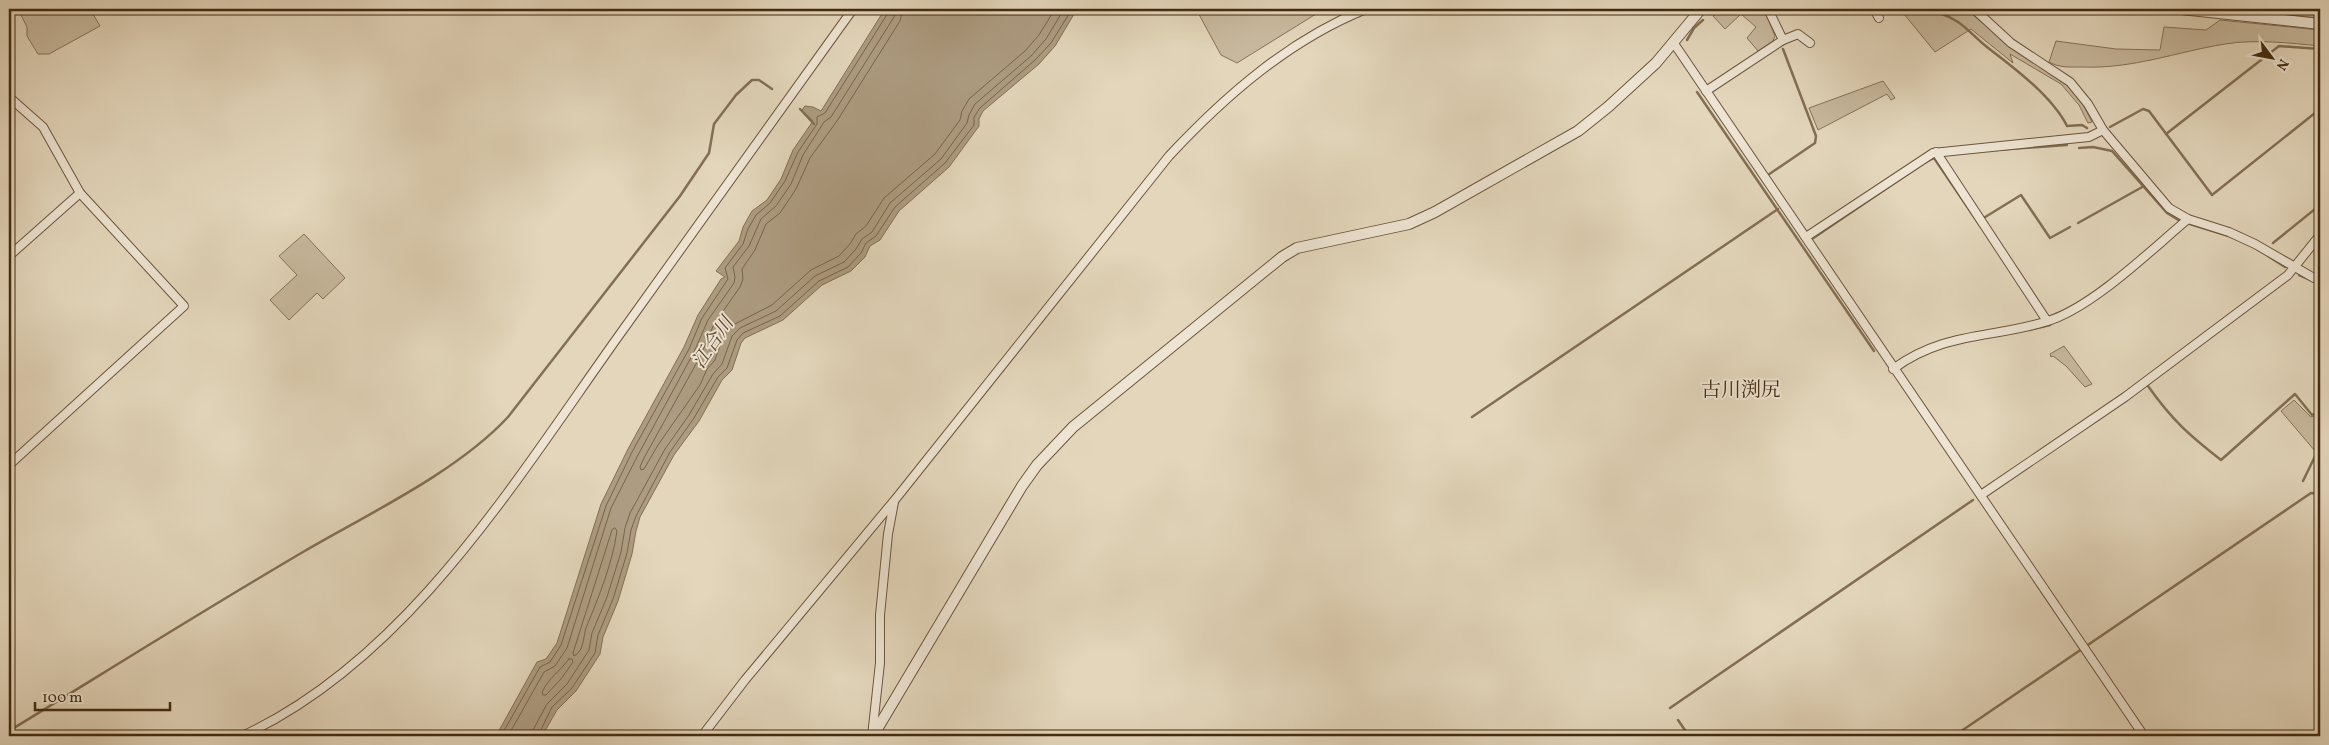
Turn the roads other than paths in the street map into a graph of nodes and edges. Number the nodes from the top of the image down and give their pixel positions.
1 (853, 9) edge
2 (1366, 9) edge
3 (1700, 9) edge
4 (1768, 9) edge
5 (1874, 9) edge
6 (1974, 9) edge
7 (2181, 9) edge
8 (1879, 18) dead end
9 (2320, 24) edge
10 (1783, 40) junction
11 (1673, 42) junction
12 (1810, 43) dead end
13 (1706, 91) junction
14 (9, 97) edge
15 (2102, 130) junction
16 (1936, 152) junction
17 (80, 193) junction
18 (2188, 219) junction
19 (2320, 234) edge
20 (1806, 237) junction
21 (9, 256) edge
22 (2295, 267) junction
23 (2320, 279) edge
24 (2047, 321) junction
25 (1893, 369) junction
26 (9, 465) edge
27 (1980, 495) junction
28 (895, 500) junction
29 (242, 736) edge
30 (702, 736) edge
31 (872, 736) edge
32 (2144, 736) edge

1 - 29 street
2 - 28 street
3 - 11 street
4 - 10 street
5 - 8 street
6 - 15 street
7 - 9 street
10 - 12 street
10 - 13 street
11 - 13 street
11 - 31 street
13 - 20 street
14 - 17 street
15 - 16 street
15 - 18 street
16 - 20 street
16 - 24 street
17 - 21 street
17 - 26 street
18 - 22 street
18 - 24 street
19 - 22 street
20 - 25 street
22 - 23 street
22 - 27 street
24 - 25 street
25 - 27 street
27 - 32 street
28 - 30 street
28 - 31 street

